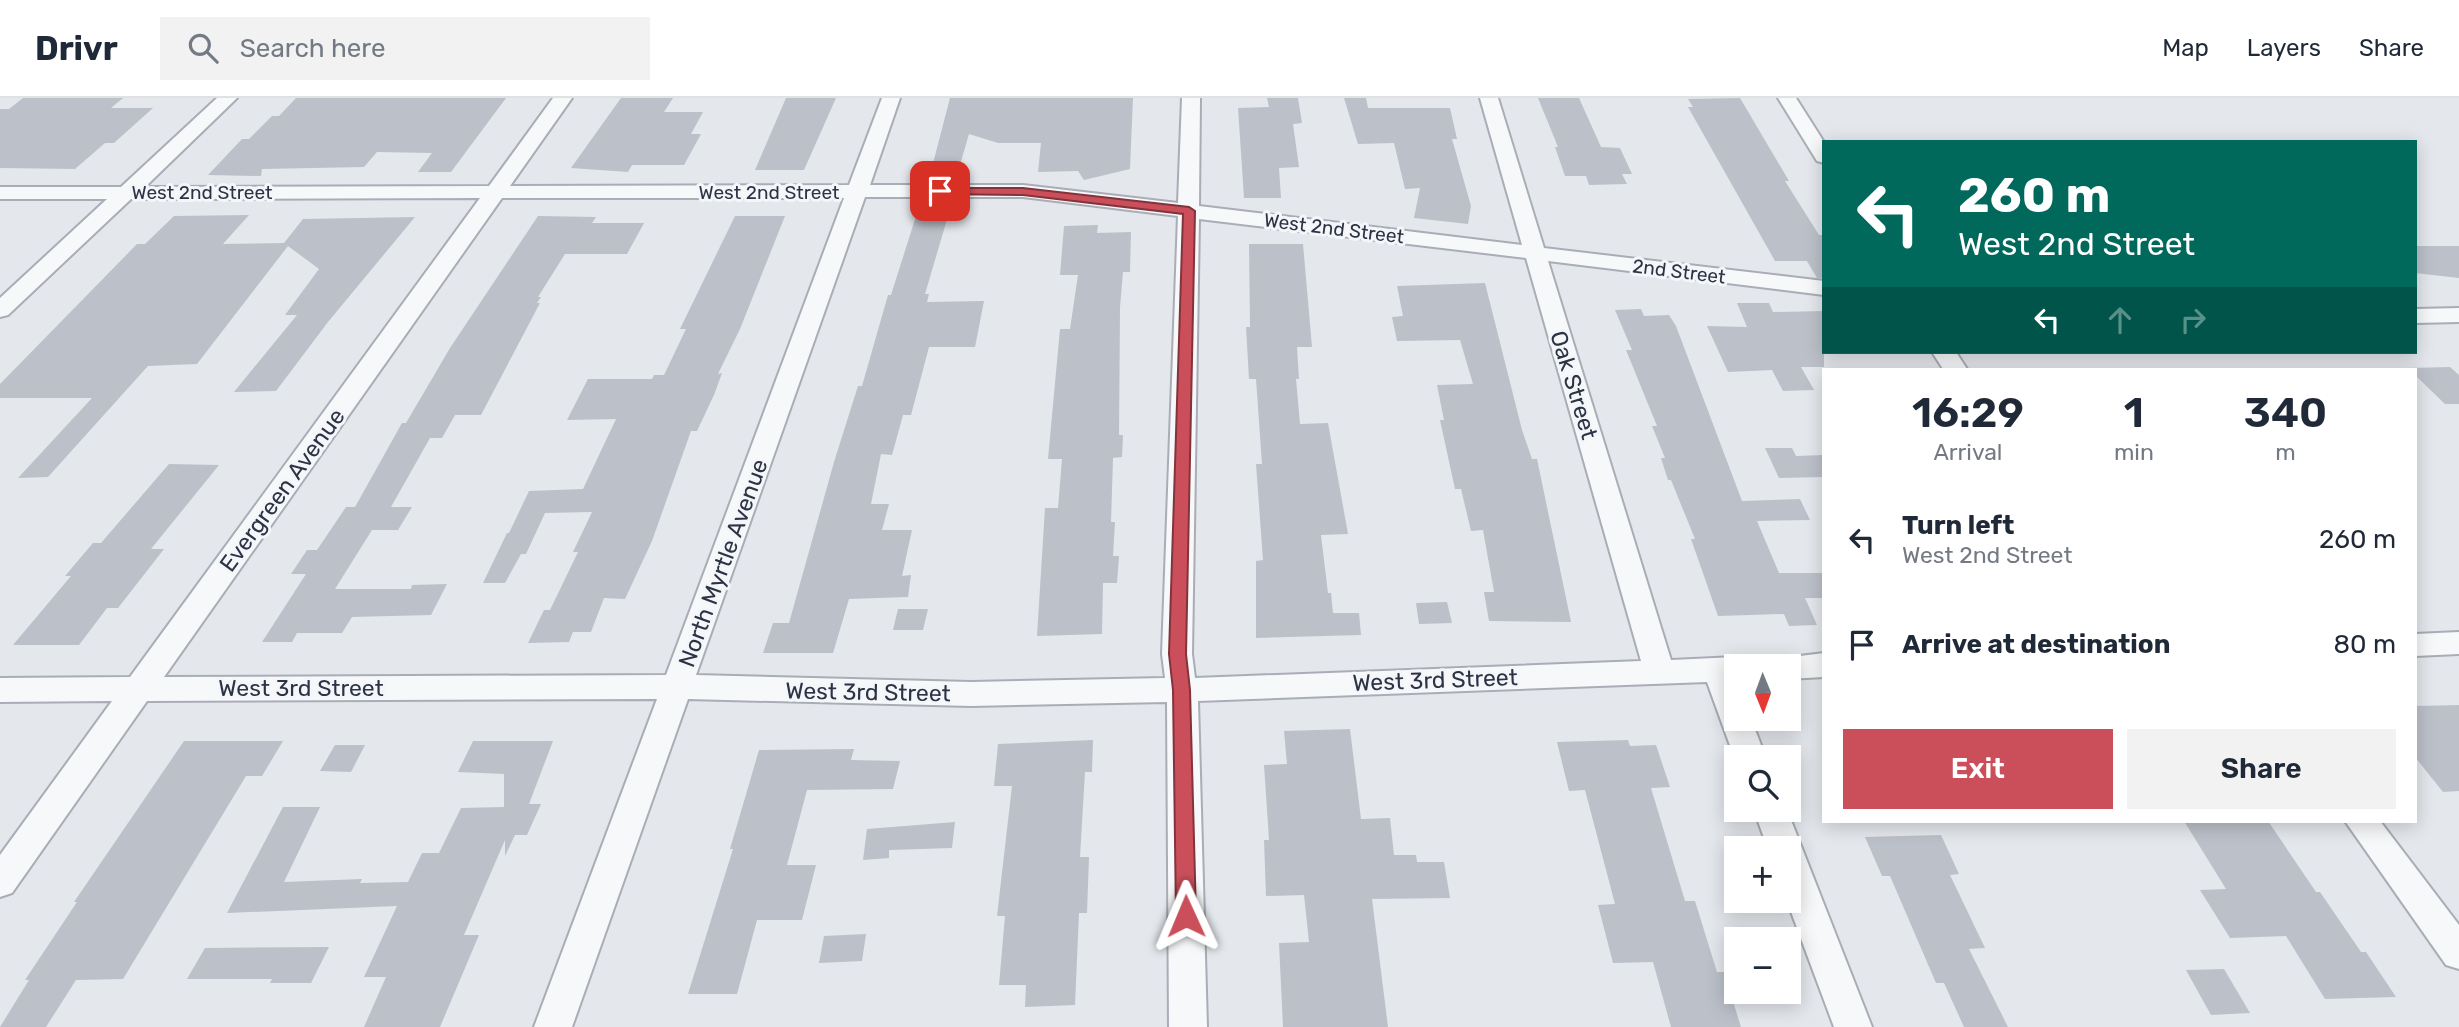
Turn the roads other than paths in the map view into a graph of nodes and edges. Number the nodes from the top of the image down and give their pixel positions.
1 (228, 98) edge
2 (563, 98) edge
3 (891, 98) edge
4 (1191, 98) edge
5 (1489, 98) edge
6 (1787, 98) edge
7 (1822, 154) edge
8 (0, 192) edge
9 (127, 192) junction
10 (495, 192) junction
11 (857, 192) junction
12 (1189, 211) junction
13 (1535, 253) junction
14 (1822, 288) edge
15 (0, 310) edge
16 (2459, 315) edge
17 (2417, 316) edge
18 (2459, 643) edge
19 (2417, 645) edge
20 (1822, 665) edge
21 (1801, 666) edge
22 (1724, 669) edge
23 (1659, 671) junction
24 (678, 687) junction
25 (140, 689) junction
26 (0, 690) edge
27 (1182, 690) junction
28 (2362, 823) edge
29 (0, 882) edge
30 (1801, 892) edge
31 (2459, 953) edge
32 (553, 1027) edge
33 (1188, 1027) edge
34 (1853, 1027) edge

1 - 9 street
2 - 10 street, Evergreen Avenue
3 - 11 street, North Myrtle Avenue
4 - 12 street
5 - 13 street, Oak Street
6 - 7 street
8 - 9 street, West 2nd Street
9 - 10 street, West 2nd Street
9 - 15 street
10 - 11 street, West 2nd Street
10 - 25 street, Evergreen Avenue
11 - 12 street, West 2nd Street
11 - 24 street, North Myrtle Avenue
12 - 13 street, West 2nd Street
12 - 27 street
13 - 14 street, 2nd Street
13 - 23 street, Oak Street
16 - 17 street
18 - 19 street
20 - 21 street
22 - 23 street, West 3rd Street
23 - 27 street, West 3rd Street
24 - 25 street, West 3rd Street
24 - 27 street, West 3rd Street
24 - 32 street, North Myrtle Avenue
25 - 26 street, West 3rd Street
25 - 29 street, Evergreen Avenue
27 - 33 street
28 - 31 street
30 - 34 street

